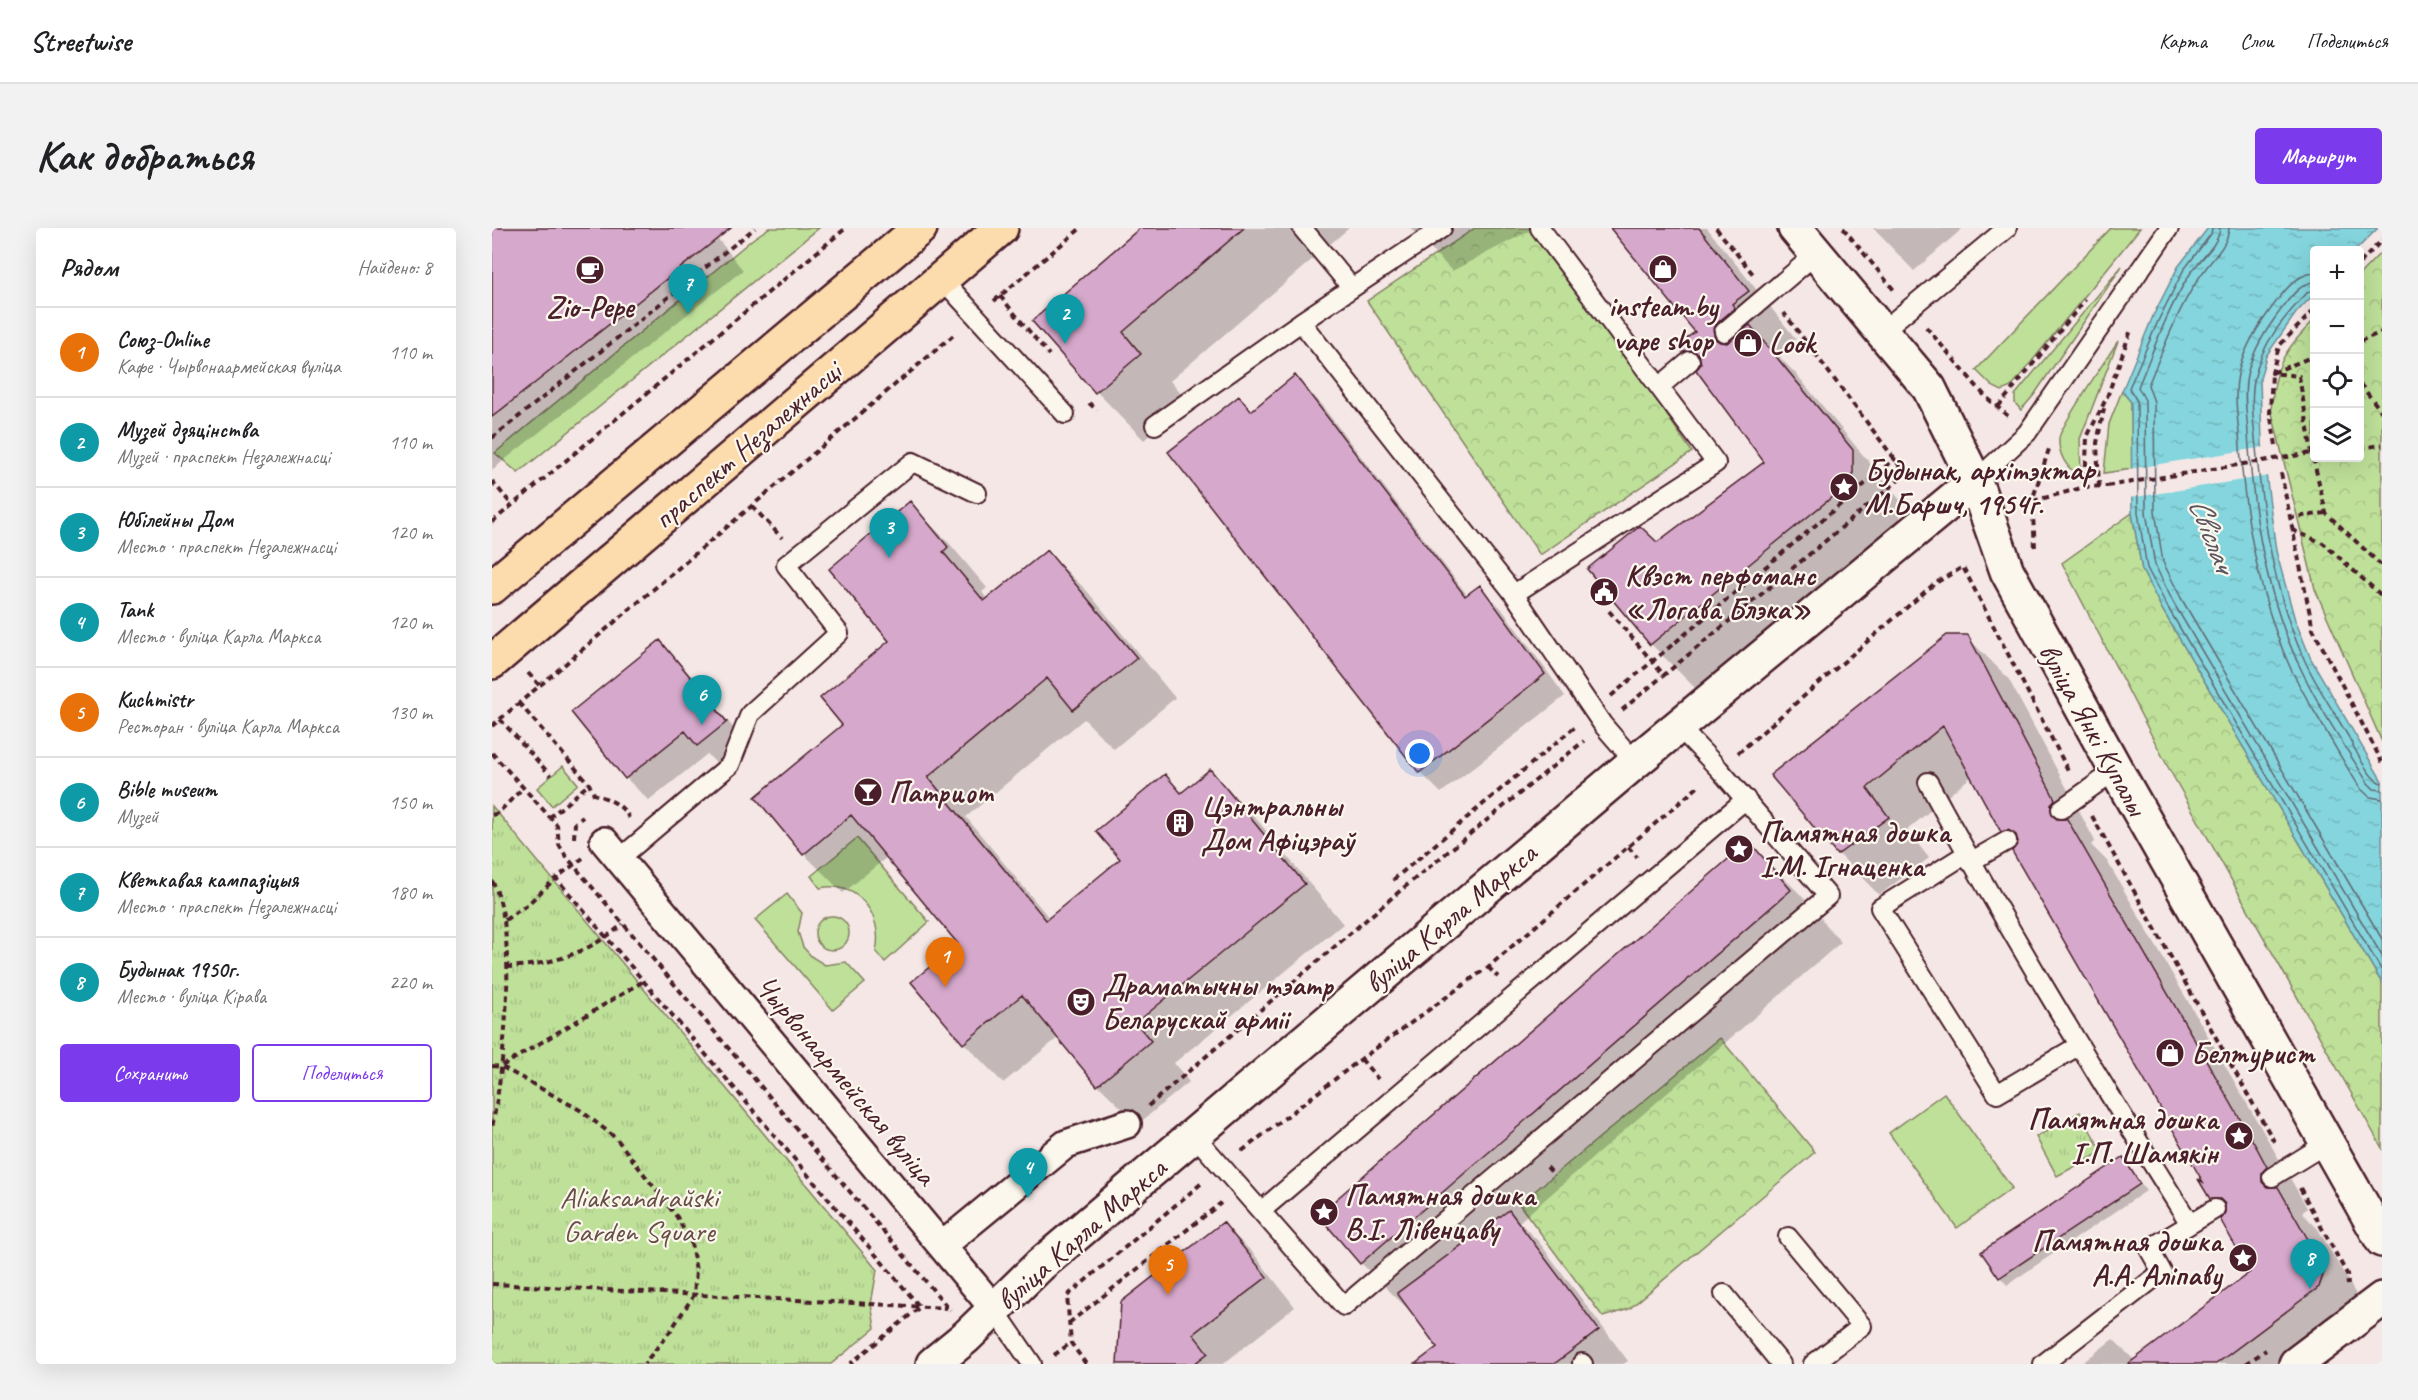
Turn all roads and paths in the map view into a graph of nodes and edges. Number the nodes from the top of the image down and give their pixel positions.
1 (755, 228) edge
2 (846, 228) edge
3 (1002, 228) edge
4 (1081, 228) edge
5 (1302, 228) edge
6 (1442, 228) edge
7 (1540, 228) edge
8 (1716, 228) edge
9 (2007, 228) edge
10 (2169, 228) edge
11 (908, 232) edge
12 (1807, 237) edge
13 (2382, 240) edge
14 (2364, 259) edge
15 (942, 279) junction
16 (1352, 288) junction
17 (2093, 291) dead end
18 (1769, 294) junction
19 (2310, 314) edge
20 (976, 316) junction
21 (1301, 322) junction
22 (2133, 324) dead end
23 (1724, 332) dead end
24 (1881, 332) junction
25 (2382, 332) edge
26 (2364, 339) edge
27 (2310, 358) edge
28 (1690, 362) dead end
29 (2272, 373) junction
30 (1659, 387) junction
31 (2364, 389) edge
32 (2107, 397) junction
33 (1998, 407) dead end
34 (2382, 412) edge
35 (1065, 414) dead end
36 (1155, 425) dead end
37 (2310, 436) edge
38 (492, 438) edge
39 (2054, 440) dead end
40 (2382, 445) edge
41 (2276, 446) dead end
42 (2364, 447) edge
43 (2310, 453) edge
44 (1896, 458) junction
45 (2315, 462) edge
46 (2281, 474) dead end
47 (492, 481) edge
48 (1975, 481) junction
49 (2085, 487) junction
50 (2099, 487) junction
51 (977, 493) dead end
52 (2032, 501) junction
53 (512, 505) junction
54 (752, 506) junction
55 (2326, 513) junction
56 (2289, 518) junction
57 (492, 522) edge
58 (2291, 530) junction
59 (783, 538) dead end
60 (2036, 553) dead end
61 (2382, 565) edge
62 (492, 587) edge
63 (1514, 594) junction
64 (2382, 596) edge
65 (1609, 611) dead end
66 (492, 662) edge
67 (1653, 662) junction
68 (1664, 675) junction
69 (519, 703) junction
70 (500, 719) junction
71 (1598, 719) junction
72 (492, 726) edge
73 (1678, 726) junction
74 (492, 753) edge
75 (1635, 762) junction
76 (2382, 762) edge
77 (2116, 770) junction
78 (551, 776) dead end
79 (1928, 782) dead end
80 (589, 784) junction
81 (523, 788) junction
82 (1746, 800) junction
83 (2061, 809) dead end
84 (492, 815) edge
85 (549, 819) junction
86 (2007, 841) dead end
87 (611, 850) junction
88 (1968, 858) junction
89 (575, 864) junction
90 (556, 878) junction
91 (1393, 880) dead end
92 (492, 881) edge
93 (505, 920) junction
94 (622, 924) junction
95 (608, 937) junction
96 (506, 968) junction
97 (642, 982) junction
98 (2078, 1046) junction
99 (492, 1066) edge
100 (502, 1067) junction
101 (1127, 1124) joint
102 (492, 1128) edge
103 (1194, 1136) junction
104 (2327, 1143) junction
105 (1222, 1167) junction
106 (2272, 1177) dead end
107 (1240, 1187) junction
108 (2215, 1209) dead end
109 (1261, 1211) junction
110 (2190, 1224) junction
111 (1788, 1237) dead end
112 (2382, 1240) edge
113 (942, 1246) junction
114 (492, 1284) edge
115 (694, 1294) junction
116 (1724, 1294) dead end
117 (2382, 1299) edge
118 (920, 1307) junction
119 (995, 1310) junction
120 (1069, 1323) junction
121 (644, 1364) edge
122 (850, 1364) edge
123 (933, 1364) edge
124 (1032, 1364) edge
125 (1086, 1364) edge
126 (1781, 1364) edge
127 (1813, 1364) edge
128 (2043, 1364) edge
129 (2296, 1364) edge

1 - 38 path
2 - 53 path
3 - 15 main road, праспект Незалежнасці
4 - 20 path
5 - 16 lane
6 - 16 lane
7 - 30 lane
8 - 18 path
9 - 24 lane
10 - 48 lane
11 - 62 main road, праспект Незалежнасці
12 - 18 lane
12 - 24 street, вуліца Янкі Купалы
13 - 14 path
15 - 20 lane
15 - 66 main road, праспект Незалежнасці
16 - 21 lane
17 - 33 path
18 - 23 lane
18 - 44 path
19 - 29 path
20 - 35 lane
20 - 54 path
21 - 36 lane
21 - 63 lane
22 - 32 path
24 - 48 street, вуліца Янкі Купалы
25 - 26 path
27 - 29 path
28 - 30 lane
29 - 37 path
29 - 41 path
30 - 63 lane
31 - 34 path
32 - 49 path
32 - 50 path
39 - 52 path
40 - 42 path
43 - 50 path, bridge
44 - 67 path
44 - 68 path
45 - 55 path
46 - 56 path
47 - 53 path
48 - 73 street, вуліца Карла Маркса
48 - 77 street, вуліца Янкі Купалы
49 - 50 path
49 - 52 path
51 - 87 lane
52 - 60 path
53 - 57 path
54 - 59 path
54 - 69 path
55 - 56 path
55 - 61 path
56 - 58 path
58 - 64 path
58 - 76 path
63 - 71 lane
65 - 67 path
67 - 68 path
67 - 71 path
68 - 71 path
69 - 70 path
69 - 80 path
70 - 72 path
70 - 78 path
71 - 75 lane
71 - 91 path
71 - 101 path
73 - 75 street, вуліца Карла Маркса
73 - 82 lane
74 - 81 path
75 - 103 street, вуліца Карла Маркса
77 - 83 lane
77 - 104 street, вуліца Янкі Купалы
79 - 88 lane
80 - 85 path
80 - 87 path
81 - 84 path
81 - 85 path
82 - 109 lane
82 - 109 lane
85 - 89 path
86 - 88 lane
87 - 89 path
87 - 113 street, Чырвонаармейская вуліца
88 - 98 lane
88 - 98 lane
89 - 90 path
89 - 94 path
90 - 93 path
90 - 95 path
92 - 93 path
93 - 96 path
94 - 95 path
94 - 118 path
95 - 96 path
95 - 97 path
96 - 100 path
97 - 100 path
97 - 118 path
98 - 110 lane
99 - 100 path
100 - 102 path
100 - 115 path
101 - 113 street
103 - 105 lane
103 - 119 street, вуліца Карла Маркса
104 - 106 lane
104 - 112 street, вуліца Янкі Купалы
105 - 107 lane
105 - 120 path
107 - 109 lane
107 - 120 path
108 - 110 lane
110 - 128 lane
111 - 127 lane
113 - 119 street, Чырвонаармейская вуліца
114 - 115 path
115 - 118 path
115 - 121 path
116 - 126 lane
117 - 129 street
118 - 122 path
119 - 123 street, вуліца Карла Маркса
119 - 124 lane, Чырвонаармейская вуліца
120 - 125 path

